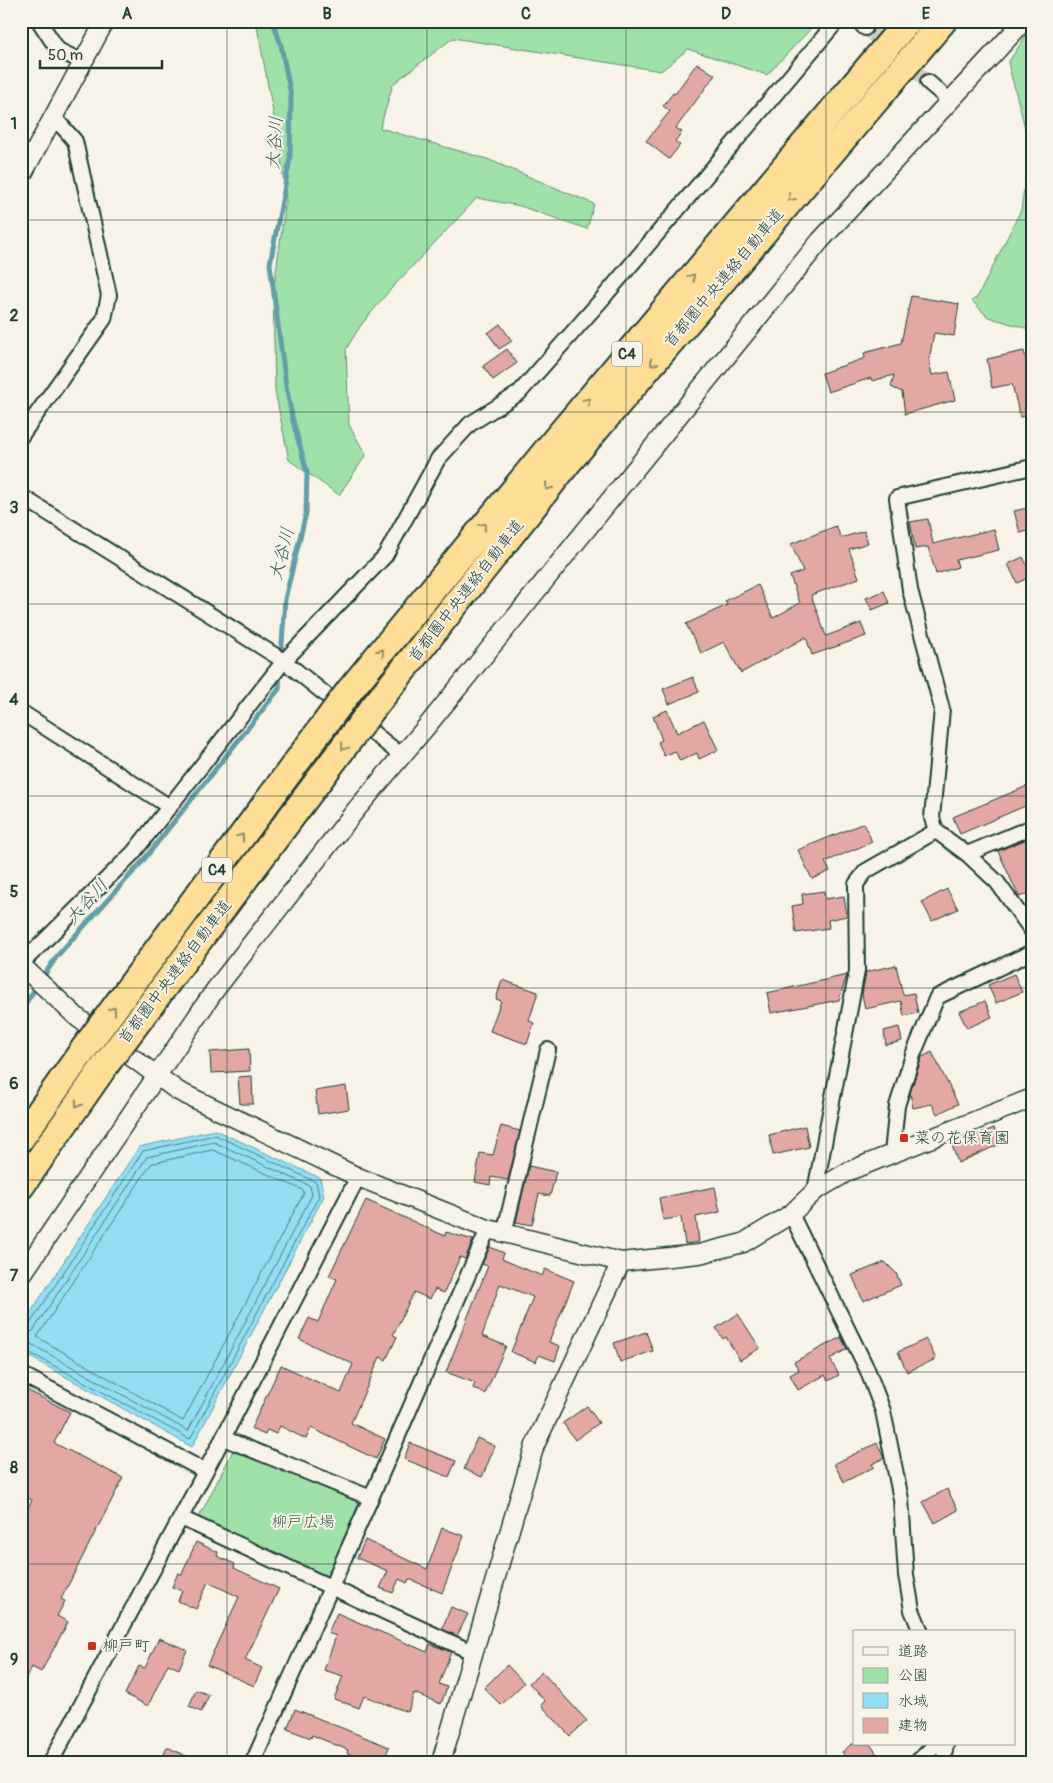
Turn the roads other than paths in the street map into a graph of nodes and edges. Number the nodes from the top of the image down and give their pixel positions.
1 (39, 21) edge
2 (105, 21) edge
3 (837, 21) edge
4 (896, 21) edge
5 (908, 21) edge
6 (943, 21) edge
7 (954, 21) edge
8 (1024, 21) edge
9 (83, 62) junction
10 (928, 82) tunnel mouth
11 (950, 101) junction
12 (54, 118) junction
13 (804, 143) junction
14 (822, 161) junction
15 (21, 177) edge
16 (21, 436) edge
17 (1032, 467) edge
18 (21, 496) edge
19 (284, 661) junction
20 (21, 712) edge
21 (402, 756) junction
22 (170, 807) junction
23 (1032, 826) edge
24 (936, 831) junction
25 (967, 854) junction
26 (1032, 931) edge
27 (1032, 952) edge
28 (21, 965) edge
29 (548, 1050) dead end
30 (158, 1077) junction
31 (1032, 1098) edge
32 (21, 1138) edge
33 (892, 1153) junction
34 (358, 1177) junction
35 (21, 1186) edge
36 (815, 1190) junction
37 (791, 1214) junction
38 (496, 1231) junction
39 (622, 1262) junction
40 (21, 1276) edge
41 (21, 1374) edge
42 (224, 1438) junction
43 (206, 1471) junction
44 (372, 1498) junction
45 (180, 1518) junction
46 (332, 1587) junction
47 (920, 1630) edge
48 (474, 1653) junction
49 (934, 1746) edge
50 (946, 1746) edge
51 (51, 1762) edge
52 (253, 1762) edge
53 (441, 1762) edge
54 (917, 1762) edge
55 (943, 1762) edge

1 - 9 street
2 - 9 street
3 - 19 street
4 - 13 highway
5 - 13 highway, 首都圏中央連絡自動車道 / C4
6 - 14 highway, 首都圏中央連絡自動車道 / C4
7 - 14 highway
8 - 11 street
9 - 12 street
10 - 11 street
11 - 21 street
12 - 15 street
12 - 16 street
32 -> 13 highway, 首都圏中央連絡自動車道 / C4, bridge
14 -> 35 highway, 首都圏中央連絡自動車道 / C4, bridge
17 - 24 street
18 - 19 street
19 - 21 street
19 - 22 street
20 - 22 street
21 - 30 street
22 - 28 street
23 - 25 street
24 - 25 street
24 - 36 street
25 - 26 street
27 - 33 street
28 - 30 street
29 - 38 street
30 - 34 street
30 - 40 street
31 - 33 street
33 - 36 street
34 - 38 street
34 - 42 street
36 - 37 street
37 - 39 street
37 - 47 street
38 - 39 street
38 - 44 street
39 - 48 street
41 - 43 street
42 - 43 street
42 - 44 street
43 - 45 street
44 - 46 street
45 - 46 street
45 - 51 street
46 - 48 street
46 - 52 street
48 - 53 street
49 - 54 street
50 - 55 street

